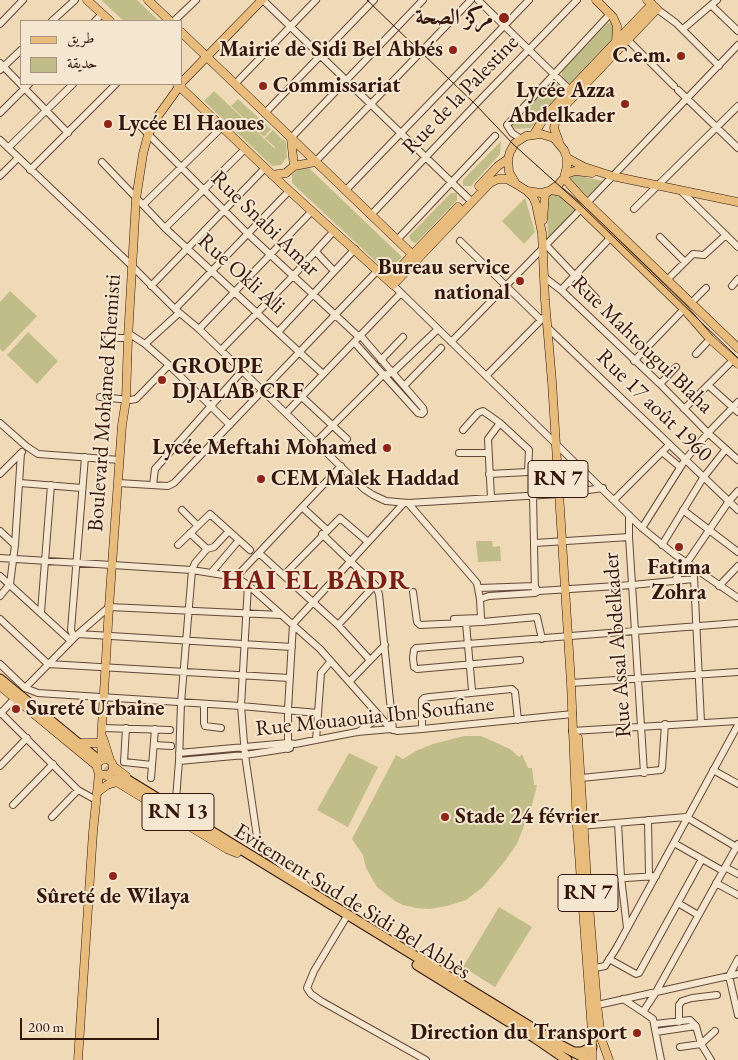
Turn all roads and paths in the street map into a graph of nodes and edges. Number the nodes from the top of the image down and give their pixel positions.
1 (24, 0) edge
2 (75, 0) edge
3 (87, 0) edge
4 (196, 0) edge
5 (262, 0) edge
6 (316, 0) edge
7 (423, 0) edge
8 (471, 0) edge
9 (478, 0) edge
10 (529, 0) edge
11 (577, 0) edge
12 (596, 0) edge
13 (717, 0) edge
14 (150, 1) edge
15 (373, 1) edge
16 (652, 5) edge
17 (711, 5) junction
18 (102, 14) junction
19 (612, 16) junction
20 (53, 20) edge
21 (96, 20) edge
22 (109, 20) edge
23 (169, 20) edge
24 (175, 20) edge
25 (0, 24) edge
26 (504, 26) junction
27 (618, 26) junction
28 (290, 27) junction
29 (683, 29) junction
30 (632, 30) junction
31 (738, 31) edge
32 (182, 33) edge
33 (625, 38) junction
34 (616, 42) junction
35 (738, 46) edge
36 (529, 50) junction
37 (20, 51) edge
38 (207, 55) junction
39 (320, 55) junction
40 (719, 66) junction
41 (1, 67) edge
42 (555, 74) junction
43 (346, 80) junction
44 (20, 81) edge
45 (182, 81) edge
46 (235, 84) junction
47 (72, 85) edge
48 (115, 85) edge
49 (178, 85) edge
50 (180, 85) edge
51 (27, 86) edge
52 (572, 92) junction
53 (687, 99) junction
54 (371, 104) junction
55 (738, 106) edge
56 (46, 110) junction
57 (0, 113) edge
58 (265, 113) junction
59 (137, 124) dead end
60 (717, 127) junction
61 (222, 128) junction
62 (68, 133) junction
63 (401, 133) junction
64 (534, 134) junction
65 (148, 135) junction
66 (495, 136) dead end
67 (291, 138) junction
68 (521, 138) junction
69 (0, 140) edge
70 (559, 142) junction
71 (8, 148) junction
72 (738, 148) edge
73 (245, 149) junction
74 (426, 156) junction
75 (18, 158) junction
76 (567, 158) junction
77 (508, 159) junction
78 (102, 162) dead end
79 (316, 162) junction
80 (294, 166) junction
81 (182, 167) junction
82 (266, 168) junction
83 (30, 170) junction
84 (286, 172) junction
85 (272, 175) junction
86 (609, 175) junction
87 (0, 176) edge
88 (565, 176) junction
89 (451, 183) junction
90 (516, 184) junction
91 (658, 186) junction
92 (286, 188) junction
93 (204, 190) junction
94 (346, 190) junction
95 (550, 190) junction
96 (680, 190) junction
97 (527, 191) junction
98 (136, 199) junction
99 (469, 199) junction
100 (738, 202) edge
101 (143, 205) junction
102 (584, 206) junction
103 (226, 210) junction
104 (634, 210) dead end
105 (312, 211) junction
106 (371, 215) junction
107 (165, 228) junction
108 (334, 232) junction
109 (247, 233) junction
110 (542, 234) junction
111 (726, 235) junction
112 (611, 237) junction
113 (660, 237) dead end
114 (397, 240) junction
115 (460, 241) dead end
116 (737, 242) edge
117 (545, 248) junction
118 (188, 249) junction
119 (355, 249) junction
120 (316, 252) junction
121 (270, 253) junction
122 (414, 257) junction
123 (685, 262) junction
124 (132, 266) junction
125 (213, 270) junction
126 (378, 270) junction
127 (334, 271) junction
128 (293, 276) junction
129 (544, 277) junction
130 (575, 277) junction
131 (667, 280) junction
132 (738, 280) edge
133 (391, 282) junction
134 (151, 286) junction
135 (732, 286) dead end
136 (506, 287) junction
137 (706, 288) dead end
138 (562, 290) junction
139 (234, 292) junction
140 (313, 293) junction
141 (401, 293) junction
142 (596, 298) dead end
143 (691, 303) junction
144 (684, 309) junction
145 (177, 311) junction
146 (257, 313) junction
147 (336, 314) junction
148 (543, 318) junction
149 (547, 327) junction
150 (199, 329) junction
151 (438, 330) junction
152 (279, 331) junction
153 (128, 336) junction
154 (403, 337) dead end
155 (108, 338) dead end
156 (357, 338) junction
157 (710, 339) junction
158 (451, 342) junction
159 (145, 344) junction
160 (441, 348) dead end
161 (738, 348) edge
162 (221, 350) junction
163 (300, 352) junction
164 (696, 354) dead end
165 (381, 360) junction
166 (634, 360) junction
167 (736, 362) edge
168 (169, 365) junction
169 (676, 368) dead end
170 (242, 371) junction
171 (392, 373) junction
172 (323, 374) junction
173 (382, 375) junction
174 (486, 376) junction
175 (660, 384) junction
176 (708, 385) junction
177 (404, 386) junction
178 (262, 390) junction
179 (100, 397) dead end
180 (302, 397) junction
181 (126, 400) junction
182 (736, 407) edge
183 (211, 408) junction
184 (684, 409) junction
185 (286, 413) junction
186 (500, 423) junction
187 (1, 425) edge
188 (230, 425) junction
189 (332, 426) junction
190 (463, 430) dead end
191 (708, 433) junction
192 (346, 439) dead end
193 (316, 442) junction
194 (556, 445) junction
195 (669, 445) junction
196 (26, 446) junction
197 (726, 449) junction
198 (662, 452) junction
199 (21, 453) junction
200 (459, 453) dead end
201 (488, 453) junction
202 (737, 456) edge
203 (85, 457) junction
204 (120, 460) junction
205 (684, 460) junction
206 (341, 466) junction
207 (680, 467) junction
208 (0, 474) edge
209 (488, 474) junction
210 (703, 478) junction
211 (20, 483) junction
212 (118, 483) junction
213 (51, 485) junction
214 (153, 485) junction
215 (82, 488) junction
216 (603, 488) junction
217 (738, 491) edge
218 (560, 494) junction
219 (532, 495) junction
220 (491, 498) junction
221 (614, 500) junction
222 (729, 501) junction
223 (406, 503) junction
224 (302, 507) junction
225 (182, 510) dead end
226 (683, 510) junction
227 (738, 510) edge
228 (629, 515) junction
229 (198, 525) junction
230 (642, 528) junction
231 (709, 530) junction
232 (0, 531) edge
233 (229, 531) junction
234 (324, 532) junction
235 (190, 533) junction
236 (629, 536) junction
237 (239, 540) junction
238 (562, 541) junction
239 (368, 542) junction
240 (535, 543) junction
241 (15, 545) junction
242 (178, 545) dead end
243 (662, 545) junction
244 (210, 548) junction
245 (250, 550) dead end
246 (259, 552) junction
247 (738, 552) edge
248 (224, 557) junction
249 (0, 558) edge
250 (14, 558) junction
251 (46, 561) junction
252 (350, 561) junction
253 (76, 563) junction
254 (687, 563) junction
255 (112, 565) junction
256 (738, 566) edge
257 (694, 568) junction
258 (192, 570) junction
259 (211, 573) junction
260 (284, 575) junction
261 (0, 576) edge
262 (236, 577) junction
263 (694, 579) junction
264 (675, 580) junction
265 (10, 584) junction
266 (248, 585) junction
267 (375, 585) junction
268 (632, 585) junction
269 (719, 586) junction
270 (481, 588) junction
271 (566, 589) junction
272 (536, 590) junction
273 (413, 592) dead end
274 (0, 596) edge
275 (490, 596) junction
276 (738, 598) edge
277 (480, 599) junction
278 (313, 602) junction
279 (109, 607) junction
280 (189, 611) junction
281 (40, 612) junction
282 (246, 614) junction
283 (281, 615) junction
284 (0, 619) edge
285 (454, 619) dead end
286 (466, 623) junction
287 (738, 623) edge
288 (293, 624) junction
289 (338, 625) junction
290 (697, 627) junction
291 (634, 631) junction
292 (107, 636) junction
293 (568, 636) junction
294 (74, 638) junction
295 (542, 639) junction
296 (186, 641) junction
297 (244, 645) junction
298 (385, 645) junction
299 (468, 645) junction
300 (292, 647) junction
301 (370, 660) junction
302 (520, 660) dead end
303 (331, 661) junction
304 (0, 664) edge
305 (48, 664) junction
306 (470, 665) junction
307 (105, 667) junction
308 (184, 672) junction
309 (738, 672) edge
310 (242, 675) junction
311 (699, 675) junction
312 (0, 677) edge
313 (289, 678) junction
314 (638, 679) junction
315 (350, 681) junction
316 (571, 683) junction
317 (0, 685) edge
318 (25, 688) junction
319 (472, 690) dead end
320 (15, 698) junction
321 (103, 698) junction
322 (181, 703) junction
323 (204, 704) junction
324 (241, 706) junction
325 (288, 709) junction
326 (0, 713) edge
327 (318, 713) junction
328 (573, 714) junction
329 (380, 717) junction
330 (518, 720) junction
331 (738, 721) edge
332 (701, 722) junction
333 (665, 724) junction
334 (738, 725) edge
335 (641, 726) junction
336 (126, 728) junction
337 (221, 728) dead end
338 (392, 729) junction
339 (422, 729) junction
340 (574, 729) junction
341 (102, 730) junction
342 (155, 730) junction
343 (170, 730) dead end
344 (357, 732) junction
345 (26, 738) junction
346 (316, 740) junction
347 (101, 742) junction
348 (82, 743) junction
349 (154, 745) junction
350 (171, 746) dead end
351 (288, 746) junction
352 (244, 747) junction
353 (180, 752) junction
354 (245, 755) junction
355 (179, 761) junction
356 (53, 764) junction
357 (152, 765) junction
358 (0, 766) edge
359 (106, 768) junction
360 (713, 770) junction
361 (644, 773) junction
362 (151, 778) dead end
363 (580, 778) junction
364 (738, 784) edge
365 (78, 790) junction
366 (96, 796) junction
367 (13, 805) dead end
368 (174, 806) junction
369 (52, 817) dead end
370 (686, 818) junction
371 (648, 820) junction
372 (618, 823) junction
373 (580, 826) junction
374 (674, 843) junction
375 (737, 846) edge
376 (238, 851) junction
377 (702, 859) junction
378 (724, 869) junction
379 (738, 874) edge
380 (652, 876) junction
381 (621, 877) junction
382 (584, 881) junction
383 (716, 883) junction
384 (738, 895) edge
385 (317, 899) junction
386 (678, 903) junction
387 (698, 915) junction
388 (346, 918) junction
389 (627, 928) junction
390 (589, 951) junction
391 (609, 959) junction
392 (738, 959) edge
393 (594, 968) junction
394 (738, 974) edge
395 (729, 976) junction
396 (592, 988) junction
397 (656, 992) junction
398 (717, 994) dead end
399 (623, 999) junction
400 (593, 1006) junction
401 (643, 1012) junction
402 (738, 1015) edge
403 (679, 1022) junction
404 (655, 1024) junction
405 (696, 1026) junction
406 (715, 1031) dead end
407 (656, 1032) junction
408 (701, 1044) junction
409 (592, 1047) junction
410 (680, 1047) dead end
411 (574, 1052) junction
412 (78, 1060) edge
413 (426, 1060) edge
414 (567, 1060) edge
415 (590, 1060) edge
416 (609, 1060) edge
417 (660, 1060) edge
418 (711, 1060) edge

1 - 25 street
2 - 20 street
3 - 18 main road
4 - 24 street
5 - 28 street
5 - 38 main road, Boulevard Mohamed Khemisti
6 - 28 street
7 - 43 street
8 - 54 street
9 - 26 street
10 - 26 street
11 - 36 street, Rue de la Palestine
12 - 19 main road
13 - 17 street
14 - 23 main road
15 - 39 street
16 - 29 street
16 - 30 main road
17 - 29 street
17 - 31 street
18 - 21 street
18 - 22 main road
19 - 27 main road
19 - 30 main road
19 - 42 street
26 - 36 street
26 - 63 street
27 - 33 main road
27 - 34 main road
28 - 39 street
28 - 46 street
29 - 40 street
30 - 33 main road
32 - 38 main road
33 - 34 main road
33 - 52 main road
33 - 53 street
34 - 52 main road
35 - 40 street
36 - 42 street
36 - 74 street, Rue de la Palestine
37 - 41 street
38 - 45 main road, Boulevard Mohamed Khemisti
38 - 46 main road
39 - 43 street
39 - 58 street
40 - 53 street
41 - 44 street
42 - 52 street
42 - 68 street
43 - 54 street
43 - 67 street
46 - 58 main road
47 - 56 street
48 - 62 street
49 - 65 main road, Boulevard Mohamed Khemisti
50 - 61 main road
51 - 56 street
51 - 57 street
52 - 64 main road
52 - 70 main road
53 - 60 street
53 - 86 street
54 - 63 street
54 - 79 street
55 - 60 street
56 - 62 street
56 - 71 street
58 - 67 main road
59 - 65 street, Rue Snabi Amar
60 - 72 street
60 - 91 street
61 - 73 main road
61 - 81 street
62 - 83 street
63 - 74 street
63 - 94 street
64 - 68 main road
64 - 70 main road
65 - 81 street, Rue Snabi Amar
65 - 98 main road, Boulevard Mohamed Khemisti
66 - 89 street
67 - 79 main road
67 - 80 main road
68 - 77 main road
69 - 71 street
70 - 76 main road
71 - 75 street
73 - 82 main road
73 - 93 street
74 - 89 street
74 - 106 street, Rue de la Palestine
75 - 83 street
75 - 87 street
76 - 86 main road
76 - 88 main road
77 - 90 main road
77 - 99 main road
78 - 98 street, Rue Okli Ali
79 - 80 main road
79 - 94 main road
80 - 84 main road
81 - 93 street, Rue Snabi Amar
81 - 101 street
82 - 85 main road
82 - 103 street
83 - 124 street
84 - 85 main road
84 - 92 main road
85 - 92 main road
86 - 88 main road
86 - 91 main road
86 - 102 street
88 - 95 main road
88 - 102 main road
89 - 99 street
89 - 114 street
90 - 97 main road
90 - 99 main road
91 - 96 main road
91 - 104 street
92 - 105 main road
92 - 109 street
93 - 103 street, Rue Snabi Amar
93 - 107 street
94 - 106 main road
95 - 97 main road
95 - 102 main road
95 - 110 main road, RN 7
96 - 100 main road
96 - 111 street
97 - 110 main road, RN 7
98 - 101 street, Rue Okli Ali
98 - 124 main road, Boulevard Mohamed Khemisti
99 - 122 main road
101 - 107 street, Rue Okli Ali
102 - 112 main road
102 - 117 street
102 - 131 main road
103 - 109 street, Rue Snabi Amar
103 - 118 street
105 - 108 main road
105 - 121 street
106 - 114 main road
107 - 118 street, Rue Okli Ali
108 - 119 main road
108 - 120 street
109 - 121 street, Rue Snabi Amar
109 - 125 street
110 - 117 main road, RN 7
111 - 116 street
111 - 123 street
112 - 130 street
112 - 144 main road
113 - 123 street
114 - 122 main road
115 - 136 street
117 - 129 main road, RN 7
117 - 130 street
117 - 136 street
118 - 125 street, Rue Okli Ali
118 - 134 street
119 - 126 main road
119 - 127 street
120 - 127 street
120 - 128 street
121 - 128 street, Rue Snabi Amar
121 - 139 street
122 - 133 main road
123 - 131 street
124 - 134 street
124 - 153 main road, Boulevard Mohamed Khemisti
125 - 139 street, Rue Okli Ali
125 - 145 street
126 - 133 main road
126 - 147 street
127 - 140 street
128 - 140 street, Rue Snabi Amar
128 - 146 street
129 - 138 street, Rue Mahtougui Blaha
129 - 148 main road, RN 7
130 - 138 street
130 - 142 street
131 - 143 main road
132 - 135 street
133 - 141 street
134 - 145 street
136 - 148 street
136 - 158 street
137 - 143 street
138 - 166 street, Rue Mahtougui Blaha
139 - 146 street, Rue Okli Ali
139 - 150 street
140 - 147 street, Rue Snabi Amar
140 - 152 street
141 - 151 street
141 - 156 street
143 - 161 main road
144 - 157 main road
144 - 166 street
145 - 150 street
145 - 159 street
146 - 152 street, Rue Okli Ali
146 - 162 street
147 - 156 street, Rue Snabi Amar
147 - 163 street
148 - 149 main road, RN 7
148 - 174 street
149 - 194 main road, RN 7
149 - 195 street, Rue 17 août 1960
150 - 162 street
151 - 158 street
151 - 171 street
152 - 163 street, Rue Okli Ali
153 - 155 street
153 - 159 street
153 - 181 main road, Boulevard Mohamed Khemisti
154 - 165 street
156 - 165 street
156 - 172 street
156 - 173 street
157 - 164 street
157 - 167 main road
158 - 174 street
159 - 168 street
160 - 177 street
162 - 170 street
163 - 172 street, Rue Okli Ali
163 - 178 street
165 - 171 street
166 - 175 street, Rue Mahtougui Blaha
167 - 176 street
168 - 181 street
168 - 183 street
169 - 175 street
170 - 178 street
170 - 183 street
171 - 173 street
171 - 177 street
172 - 180 street
173 - 177 street
173 - 189 street
174 - 194 street
175 - 184 street, Rue Mahtougui Blaha
176 - 182 street
176 - 184 street
178 - 185 street
178 - 188 street
179 - 181 street
180 - 185 street
180 - 189 street
181 - 204 main road, Boulevard Mohamed Khemisti
182 - 191 street
183 - 188 street
183 - 214 street
184 - 191 street, Rue Mahtougui Blaha
185 - 193 street
186 - 190 street
186 - 201 street
186 - 209 street
187 - 196 street
188 - 214 street
189 - 192 street
189 - 193 street
191 - 197 street, Rue Mahtougui Blaha
191 - 205 street
193 - 206 street
194 - 216 street
194 - 218 main road, RN 7
195 - 198 street
195 - 205 street, Rue 17 août 1960
196 - 199 street
196 - 203 street
197 - 202 street, Rue Mahtougui Blaha
197 - 210 street
198 - 207 street
198 - 221 street
199 - 208 street
199 - 211 street
200 - 201 street
201 - 209 street
203 - 204 street
203 - 215 street
204 - 212 main road, Boulevard Mohamed Khemisti
205 - 207 street
205 - 210 street, Rue 17 août 1960
206 - 223 street
206 - 224 street
207 - 230 street
209 - 220 street
210 - 222 street, Rue 17 août 1960
210 - 226 street
211 - 213 street
211 - 241 street
212 - 214 street
212 - 255 main road, Boulevard Mohamed Khemisti
213 - 215 street
213 - 251 street
215 - 253 street
216 - 218 street
216 - 221 street
217 - 222 street
218 - 219 street
218 - 238 main road, RN 7
219 - 220 street
219 - 240 street
220 - 223 street
221 - 228 street
222 - 227 street, Rue 17 août 1960
222 - 231 street
223 - 239 street
223 - 270 street
224 - 234 street
224 - 246 street
225 - 229 street
226 - 231 street
226 - 243 street
228 - 230 street
228 - 236 street, Rue Assal Abdelkader
229 - 233 street
229 - 235 street
230 - 243 street
231 - 247 street
231 - 254 street
232 - 241 street
233 - 237 street
233 - 244 street
234 - 239 street
234 - 252 street
234 - 260 street
235 - 242 street
235 - 244 street
236 - 238 street
236 - 268 street, Rue Assal Abdelkader
237 - 245 street
237 - 248 street
238 - 240 street
238 - 271 main road, RN 7
239 - 252 street
240 - 272 street
241 - 250 street
243 - 254 street
244 - 248 street
244 - 258 street
246 - 260 street
246 - 262 street
248 - 259 street
249 - 250 street
250 - 251 street
250 - 265 street
251 - 253 street
251 - 281 street
252 - 267 street
252 - 278 street
253 - 255 street
253 - 294 street
254 - 257 street
254 - 264 street
255 - 258 street
255 - 279 main road, Boulevard Mohamed Khemisti
256 - 269 street
257 - 263 street
257 - 269 street
258 - 259 street
258 - 280 street
259 - 262 street
260 - 278 street
261 - 265 street
262 - 266 street
263 - 264 street
263 - 290 street
264 - 268 street
265 - 274 street
265 - 281 street
266 - 282 street
266 - 283 street
267 - 289 street
267 - 298 street
268 - 271 street
268 - 291 street, Rue Assal Abdelkader
269 - 276 street
270 - 272 street
270 - 275 street
270 - 277 street
271 - 272 street
271 - 293 main road, RN 7
272 - 275 street
273 - 286 street
275 - 277 street
277 - 285 street
278 - 288 street
278 - 289 street
279 - 280 street
279 - 292 main road, Boulevard Mohamed Khemisti
279 - 294 street
280 - 282 street
280 - 296 street
281 - 294 street
282 - 283 street
282 - 297 street
283 - 288 street
284 - 305 street
286 - 295 street
286 - 299 street
287 - 290 street
288 - 300 street
288 - 303 street
289 - 301 street
290 - 291 street
290 - 311 street
291 - 293 street
291 - 314 street, Rue Assal Abdelkader
292 - 294 street
292 - 296 street
292 - 307 main road, Boulevard Mohamed Khemisti
293 - 295 street
293 - 316 main road, RN 7
294 - 305 street
295 - 299 street
296 - 297 street
296 - 308 street
297 - 300 street
297 - 310 street
298 - 301 street
298 - 338 street
299 - 306 street
299 - 306 street
300 - 313 street
301 - 315 street
302 - 306 street
303 - 315 street
303 - 327 street
304 - 318 street
305 - 307 street
305 - 318 street
306 - 319 street
307 - 308 street
307 - 321 main road, Boulevard Mohamed Khemisti
308 - 310 street
308 - 322 street
309 - 311 street
310 - 313 street
310 - 324 street
311 - 314 street
311 - 332 street
312 - 348 main road
312 - 359 highway
313 - 325 street
314 - 316 street
314 - 335 street, Rue Assal Abdelkader
315 - 329 street
316 - 328 main road, RN 7
317 - 320 main road
317 - 359 highway
318 - 321 street
320 - 326 street
320 - 359 main road
321 - 322 street
321 - 341 main road, Boulevard Mohamed Khemisti
322 - 323 street
322 - 353 street
323 - 324 street
323 - 337 street
324 - 325 street
324 - 352 street
325 - 327 street
325 - 351 street
326 - 345 street
327 - 346 street
328 - 330 street, Rue Mouaouia Ibn Soufiane
328 - 340 main road, RN 7
329 - 338 street
329 - 344 street
330 - 339 street, Rue Mouaouia Ibn Soufiane
330 - 339 street
331 - 332 street
332 - 333 street
333 - 335 street
333 - 361 street
334 - 360 street
335 - 340 street
335 - 361 street, Rue Assal Abdelkader
336 - 341 street
336 - 342 street
336 - 357 street
338 - 339 street, Rue Mouaouia Ibn Soufiane
338 - 344 street, Rue Mouaouia Ibn Soufiane
340 - 363 main road, RN 7
340 - 373 main road, RN 7
341 - 347 main road
341 - 359 main road
342 - 343 street
342 - 349 street
344 - 346 street, Rue Mouaouia Ibn Soufiane
345 - 356 street
345 - 358 street
346 - 351 street, Rue Mouaouia Ibn Soufiane
347 - 348 main road
347 - 359 main road
348 - 359 main road
349 - 350 street
349 - 357 street
351 - 352 street, Rue Mouaouia Ibn Soufiane
351 - 354 street
352 - 353 street, Rue Mouaouia Ibn Soufiane
352 - 354 street
353 - 355 street
354 - 355 street
354 - 385 street
355 - 368 street
356 - 365 street
356 - 367 street
357 - 362 street
359 - 366 main road
359 - 366 main road
359 - 368 main road
359 - 376 highway, RN 13
360 - 364 street
360 - 370 street
361 - 363 street
363 - 373 main road, RN 7
365 - 366 street
365 - 369 street
366 - 412 main road
368 - 376 main road
370 - 371 street
370 - 374 street
370 - 375 street
371 - 372 street
371 - 380 street
372 - 373 street
372 - 381 street
373 - 382 main road, RN 7
374 - 377 street
374 - 380 street
375 - 378 street
376 - 385 highway, Evitement Sud de Sidi Bel Abbès
377 - 378 street
377 - 386 street
378 - 379 street
378 - 383 street
380 - 381 street
380 - 389 street
381 - 382 street
381 - 389 street
382 - 390 main road, RN 7
383 - 384 street
383 - 387 street
385 - 388 highway, Evitement Sud de Sidi Bel Abbès
386 - 387 street
386 - 391 street
387 - 397 street
388 - 411 highway, Evitement Sud de Sidi Bel Abbès
388 - 413 street
388 - 414 highway, Evitement Sud de Sidi Bel Abbès
389 - 391 street
390 - 393 main road, RN 7
390 - 396 main road, RN 7
391 - 393 street
392 - 395 street
393 - 396 main road, RN 7
394 - 395 street
395 - 397 street
395 - 402 street
396 - 400 main road, RN 7
397 - 399 street
397 - 401 street
398 - 403 street
399 - 400 street
399 - 401 street
400 - 409 main road, RN 7
400 - 416 main road, RN 7
401 - 404 street
403 - 404 street
403 - 405 street
404 - 407 street
405 - 407 street
405 - 408 street
406 - 408 street
407 - 417 street
408 - 410 street
408 - 418 street
409 - 411 highway
409 - 415 main road, RN 7
411 - 415 highway, Evitement Sud de Sidi Bel Abbès

